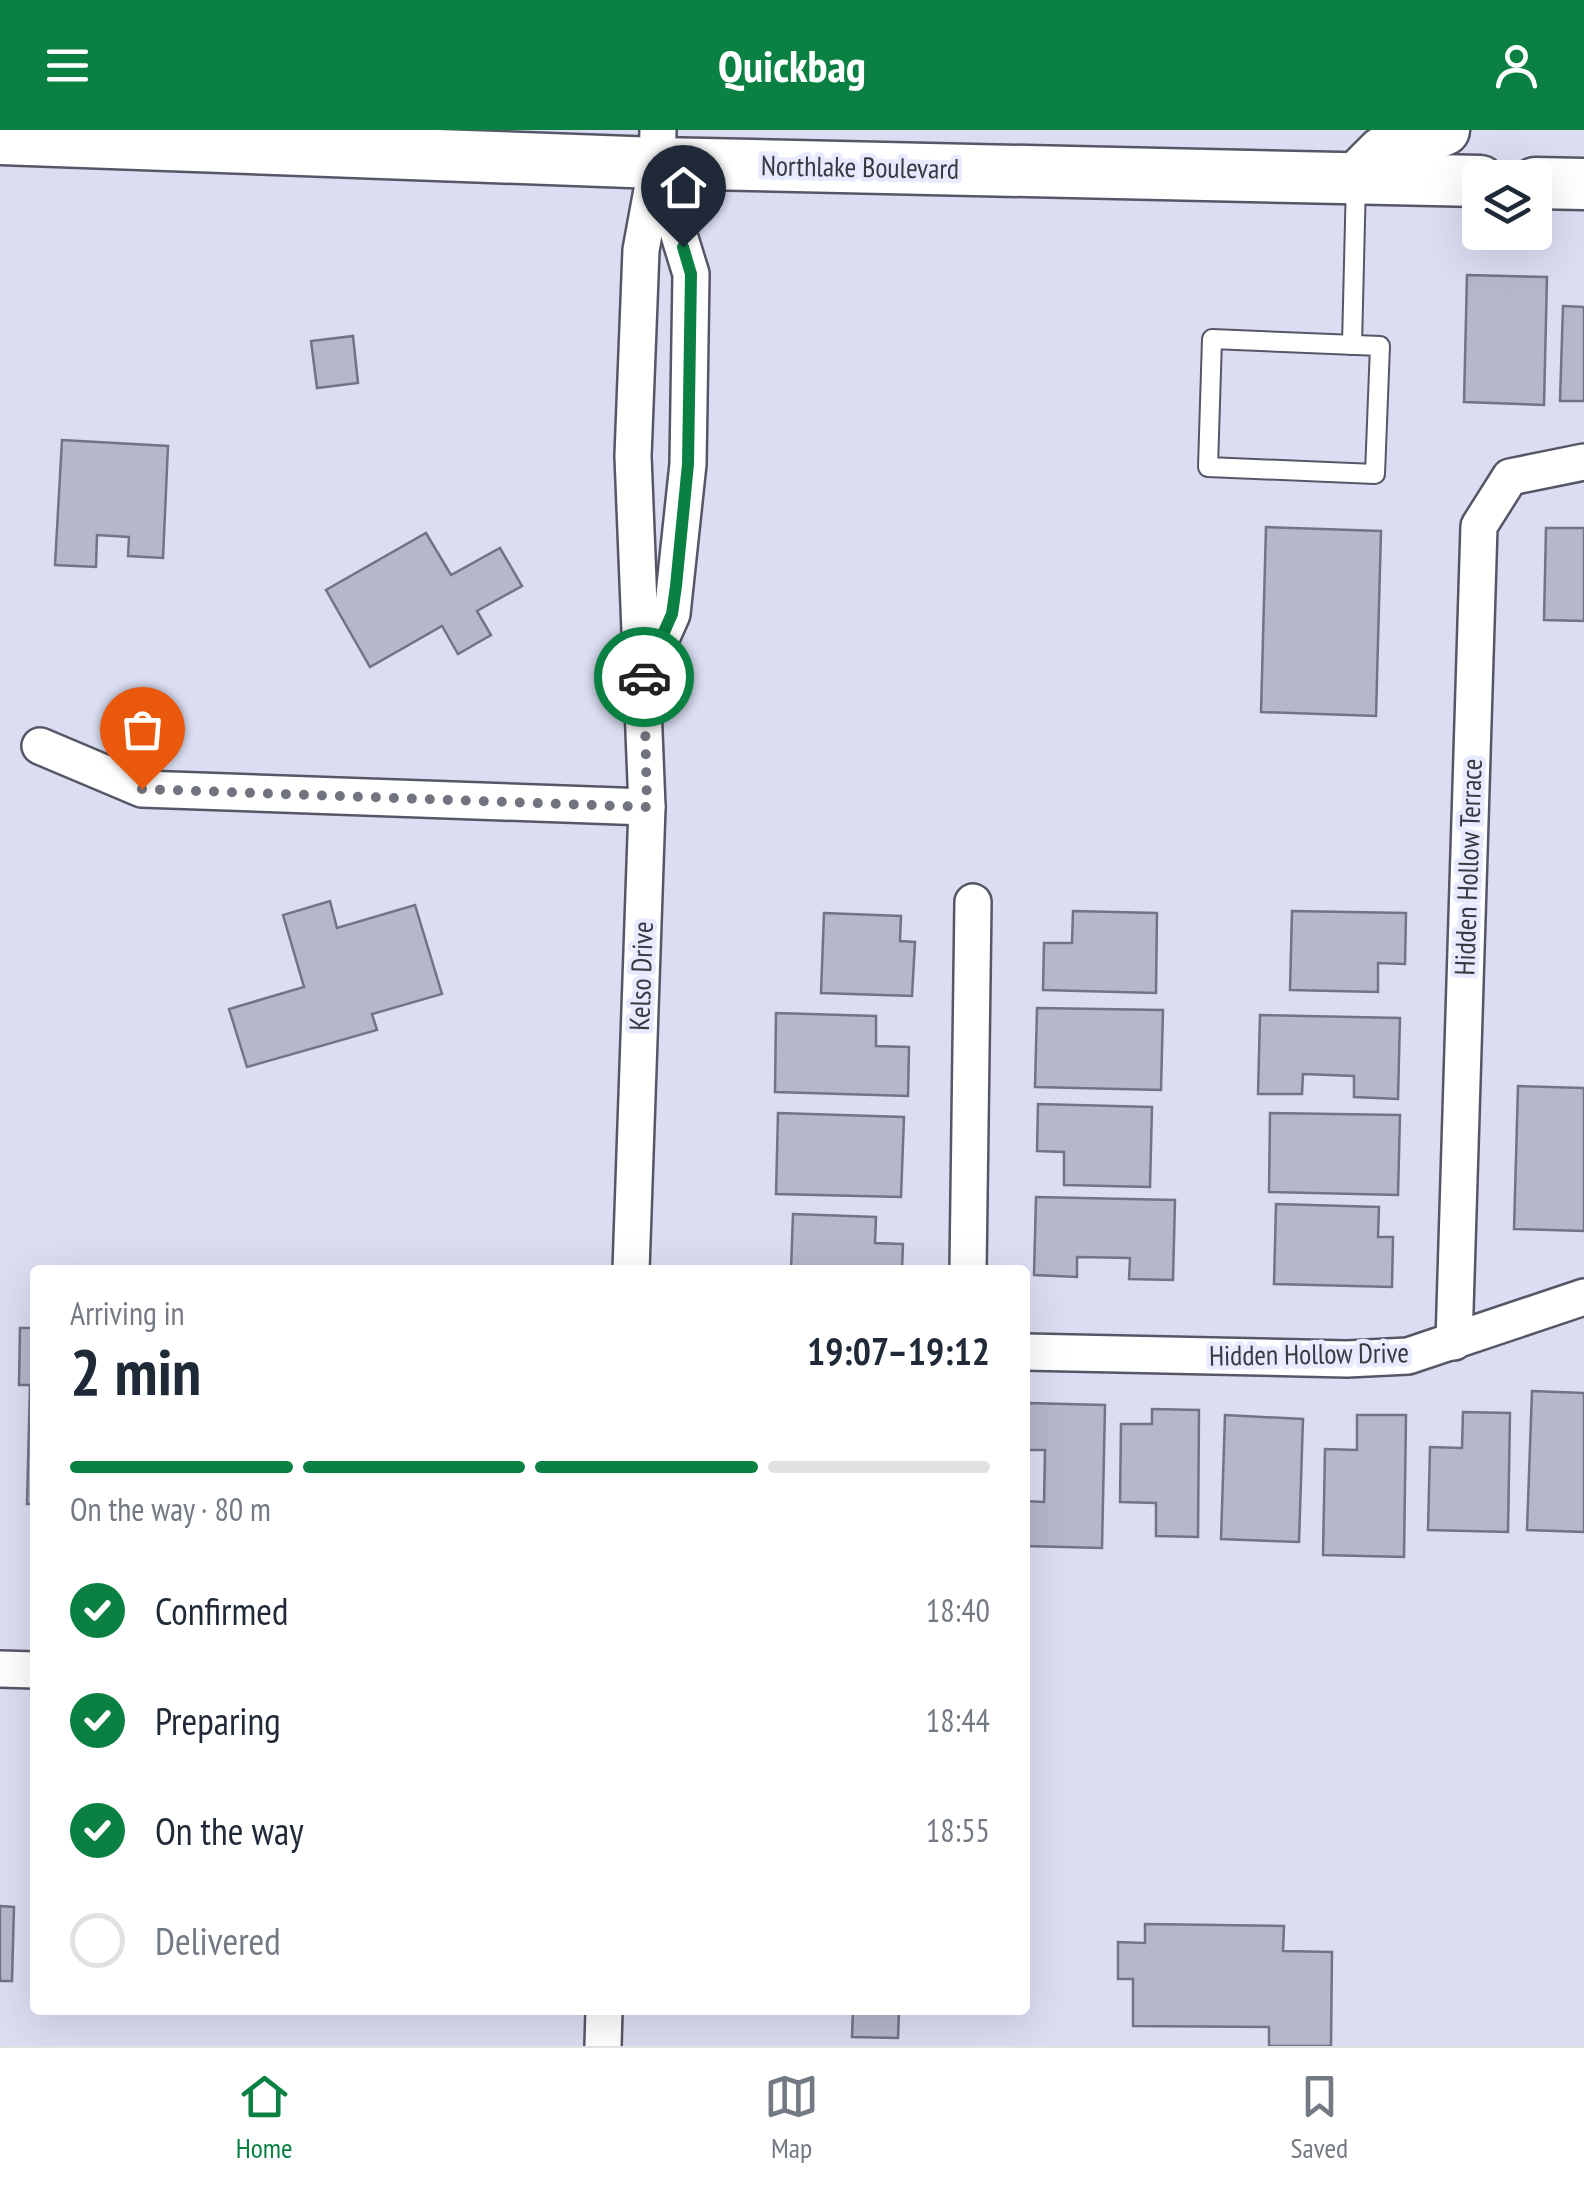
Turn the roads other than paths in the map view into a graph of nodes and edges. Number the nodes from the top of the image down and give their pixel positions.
1 (1444, 130) edge
2 (0, 138) edge
3 (657, 146) edge
4 (1356, 178) junction
5 (1462, 181) edge
6 (1552, 183) edge
7 (1584, 184) edge
8 (1352, 345) junction
9 (1584, 462) edge
10 (642, 682) junction
11 (40, 746) dead end
12 (647, 807) junction
13 (973, 902) dead end
14 (630, 1265) edge
15 (968, 1265) edge
16 (1584, 1297) edge
17 (1454, 1342) junction
18 (1030, 1352) edge
19 (0, 1669) edge
20 (30, 1670) edge
21 (604, 2015) edge
22 (603, 2046) edge

1 - 4 main road
2 - 3 main road, Northlake Boulevard
3 - 4 main road, Northlake Boulevard
3 - 10 street, Kelso Drive
3 - 10 street, Kelso Drive
4 - 5 main road, Northlake Boulevard
4 - 8 lane
6 - 7 main road
8 - 8 lane
9 - 17 street, Hidden Hollow Terrace
10 - 12 street, Kelso Drive
11 - 12 street
12 - 14 street, Kelso Drive
13 - 15 street
16 - 17 street, Hidden Hollow Drive
17 - 18 street, Hidden Hollow Drive
19 - 20 street
21 - 22 street

